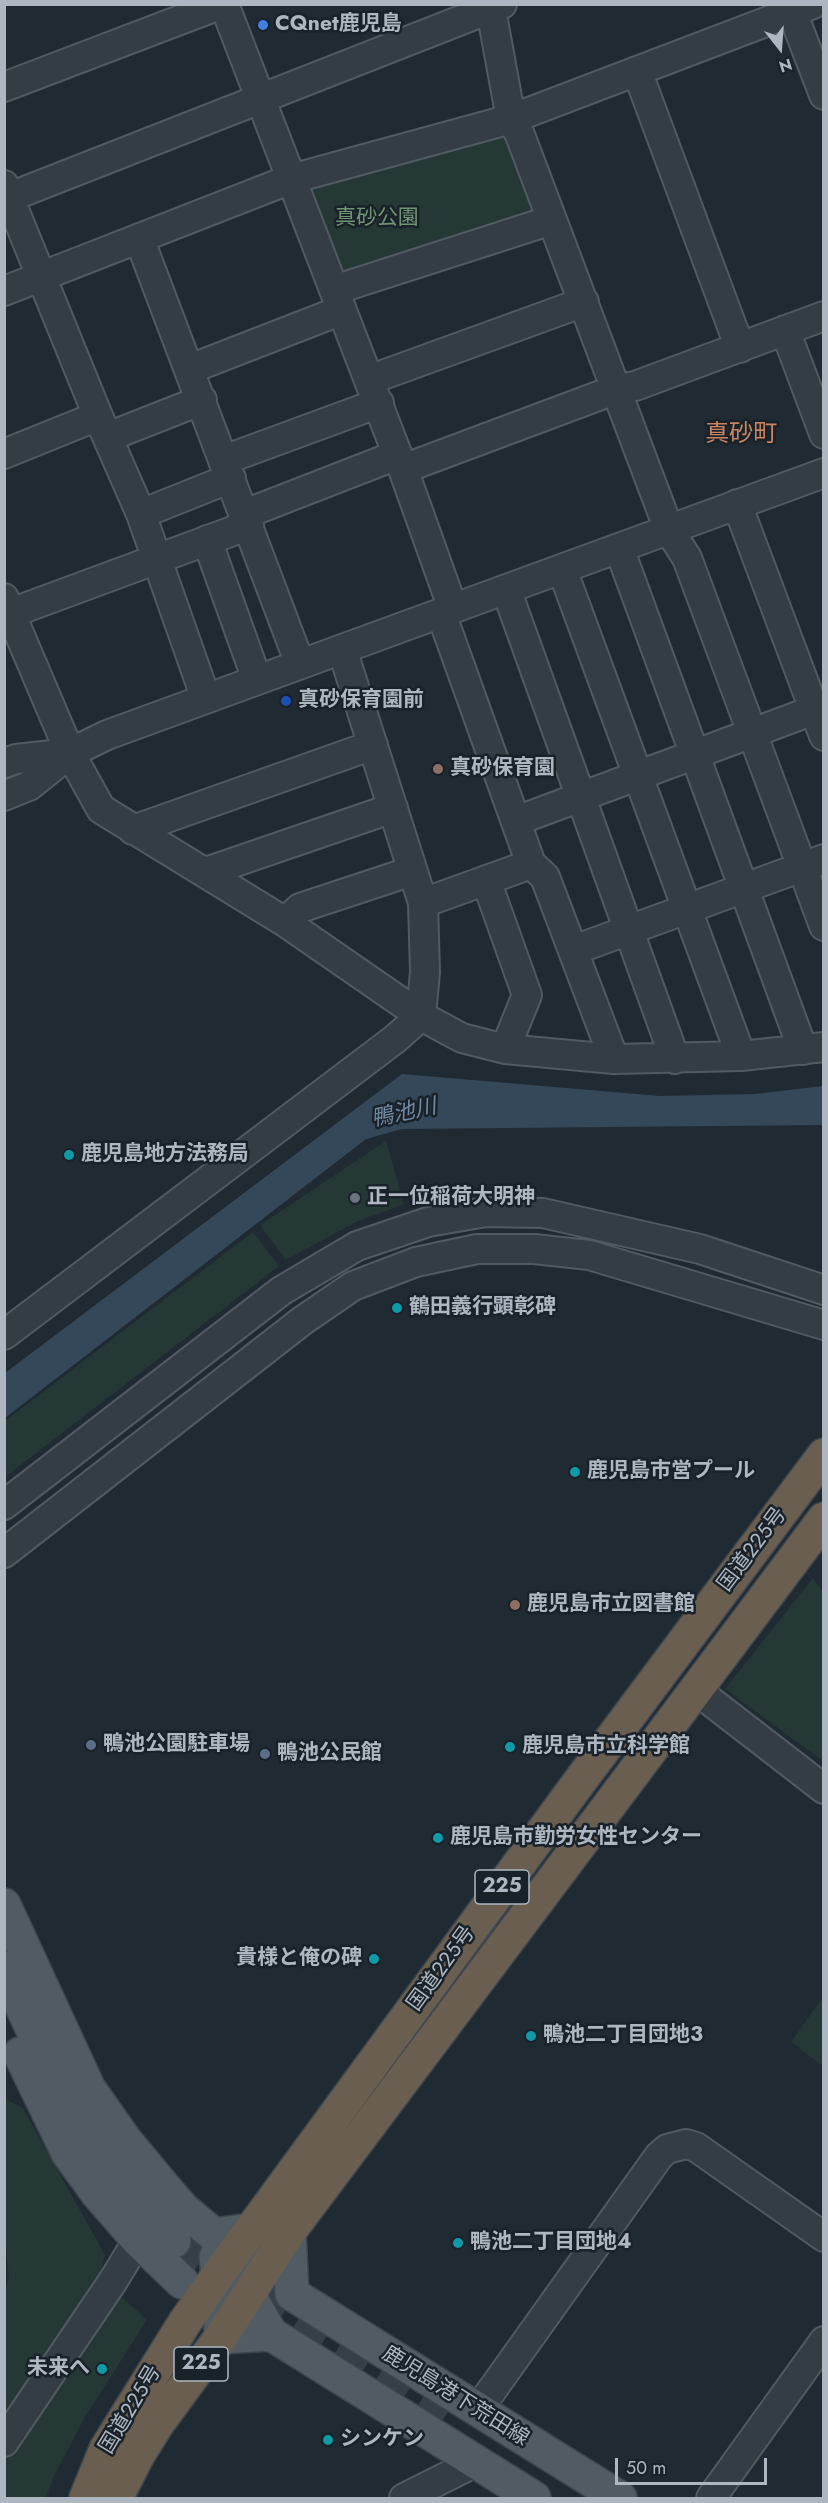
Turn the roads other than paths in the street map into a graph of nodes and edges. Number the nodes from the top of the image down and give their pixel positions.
1 (223, 4) edge
2 (495, 6) edge
3 (798, 7) edge
4 (637, 71) junction
5 (4, 87) edge
6 (824, 95) edge
7 (260, 99) junction
8 (511, 118) junction
9 (291, 179) junction
10 (7, 191) edge
11 (552, 220) junction
12 (139, 238) junction
13 (43, 276) junction
14 (4, 291) edge
15 (338, 300) junction
16 (584, 303) junction
17 (824, 316) edge
18 (786, 330) junction
19 (740, 348) junction
20 (190, 369) junction
21 (617, 389) junction
22 (374, 392) junction
23 (202, 400) junction
24 (103, 427) junction
25 (824, 434) edge
26 (4, 454) edge
27 (400, 462) junction
28 (228, 469) junction
29 (824, 473) edge
30 (737, 504) junction
31 (141, 514) junction
32 (247, 519) junction
33 (669, 530) junction
34 (207, 540) junction
35 (619, 548) junction
36 (157, 558) junction
37 (562, 569) junction
38 (506, 589) junction
39 (8, 606) edge
40 (447, 611) junction
41 (342, 649) junction
42 (300, 664) junction
43 (256, 680) junction
44 (206, 699) junction
45 (819, 720) edge
46 (751, 733) junction
47 (373, 745) junction
48 (70, 753) junction
49 (695, 754) junction
50 (4, 764) edge
51 (638, 776) junction
52 (4, 795) edge
53 (579, 797) junction
54 (393, 808) junction
55 (516, 821) junction
56 (134, 830) junction
57 (813, 863) edge
58 (531, 864) junction
59 (412, 871) junction
60 (206, 872) junction
61 (486, 880) junction
62 (745, 888) junction
63 (423, 903) junction
64 (687, 909) junction
65 (285, 922) junction
66 (824, 926) edge
67 (628, 930) junction
68 (574, 950) junction
69 (421, 1016) junction
70 (813, 1048) edge
71 (505, 1049) junction
72 (741, 1056) junction
73 (614, 1059) junction
74 (675, 1059) junction
75 (824, 1290) edge
76 (824, 1325) edge
77 (4, 1335) edge
78 (824, 1455) edge
79 (4, 1505) edge
80 (824, 1519) edge
81 (4, 1553) edge
82 (696, 1690) junction
83 (824, 1789) edge
84 (4, 1905) edge
85 (4, 1968) edge
86 (4, 2020) edge
87 (289, 2232) junction
88 (824, 2237) edge
89 (138, 2240) junction
90 (174, 2241) tunnel mouth
91 (237, 2273) junction
92 (182, 2282) junction
93 (291, 2294) junction
94 (185, 2322) junction
95 (271, 2334) junction
96 (222, 2337) junction
97 (824, 2341) edge
98 (462, 2413) junction
99 (4, 2442) edge
100 (476, 2462) junction
101 (86, 2499) edge
102 (116, 2499) edge
103 (404, 2499) edge
104 (534, 2499) edge
105 (582, 2499) edge
106 (620, 2499) edge
107 (711, 2499) edge

1 - 5 street
1 - 7 street
2 - 7 street
2 - 8 street
3 - 4 street
3 - 6 street
4 - 8 street
4 - 19 street
7 - 9 street
7 - 10 street
8 - 9 street
8 - 11 street
9 - 12 street
9 - 15 street
10 - 13 street
11 - 15 street
11 - 16 street
12 - 13 street
12 - 20 street
13 - 14 street
13 - 24 street
15 - 20 street
15 - 22 street
16 - 21 street
16 - 22 street
17 - 18 street
18 - 19 street
18 - 25 street
19 - 21 street
20 - 23 street
21 - 27 street
21 - 33 street
22 - 27 street
22 - 28 street
23 - 24 street
23 - 28 street
24 - 26 street
24 - 31 street
27 - 32 street
27 - 40 street
28 - 31 street
28 - 32 street
29 - 30 street
30 - 33 street
30 - 45 street
31 - 36 street
32 - 34 street
32 - 42 street
33 - 35 street
33 - 46 street
34 - 36 street
34 - 43 street
35 - 37 street
35 - 49 street
36 - 39 street
36 - 44 street
37 - 38 street
37 - 51 street
38 - 40 street
38 - 53 street
39 - 48 street
40 - 41 street
40 - 55 street
41 - 42 street
41 - 47 street
42 - 43 street
43 - 44 street
44 - 48 street
45 - 46 street
46 - 49 street
46 - 57 street
47 - 54 street
47 - 56 street
48 - 50 street
48 - 52 street
48 - 56 street
49 - 51 street
49 - 62 street
51 - 53 street
51 - 64 street
53 - 55 street
53 - 67 street
54 - 59 street
54 - 60 street
55 - 58 street
56 - 60 street
57 - 62 street
57 - 66 street
58 - 61 street
58 - 68 street
59 - 63 street
59 - 65 street
60 - 65 street
61 - 63 street
61 - 71 street
62 - 64 street
62 - 70 street
63 - 69 street
64 - 67 street
64 - 72 street
65 - 69 street
67 - 68 street
67 - 74 street
68 - 73 street
69 - 71 street
69 - 77 street
70 - 72 street
71 - 73 street
72 - 74 street
73 - 74 street
75 - 79 street
76 - 81 street
78 - 91 highway, 国道225号 / 225
80 - 82 highway, 国道225号 / 225
82 - 83 street
82 - 87 highway, 国道225号 / 225
84 - 91 main road
85 - 90 main road
86 - 89 main road
87 - 91 highway, 国道225号 / 225
87 - 93 main road
88 - 98 street
89 - 92 main road
89 - 99 street
91 - 92 main road
91 - 93 main road
91 - 94 highway, 国道225号 / 225
91 - 95 main road
91 - 96 highway, 国道225号 / 225
92 - 94 main road
93 - 98 main road, 鹿児島港下荒田線
94 - 101 highway, 国道225号 / 225
95 - 96 main road
95 - 100 main road, 鹿児島港下荒田線
96 - 102 highway, 国道225号 / 225
97 - 107 street
98 - 105 main road, 鹿児島港下荒田線
98 - 106 main road, 鹿児島港下荒田線
100 - 103 street
100 - 104 main road, 鹿児島港下荒田線

